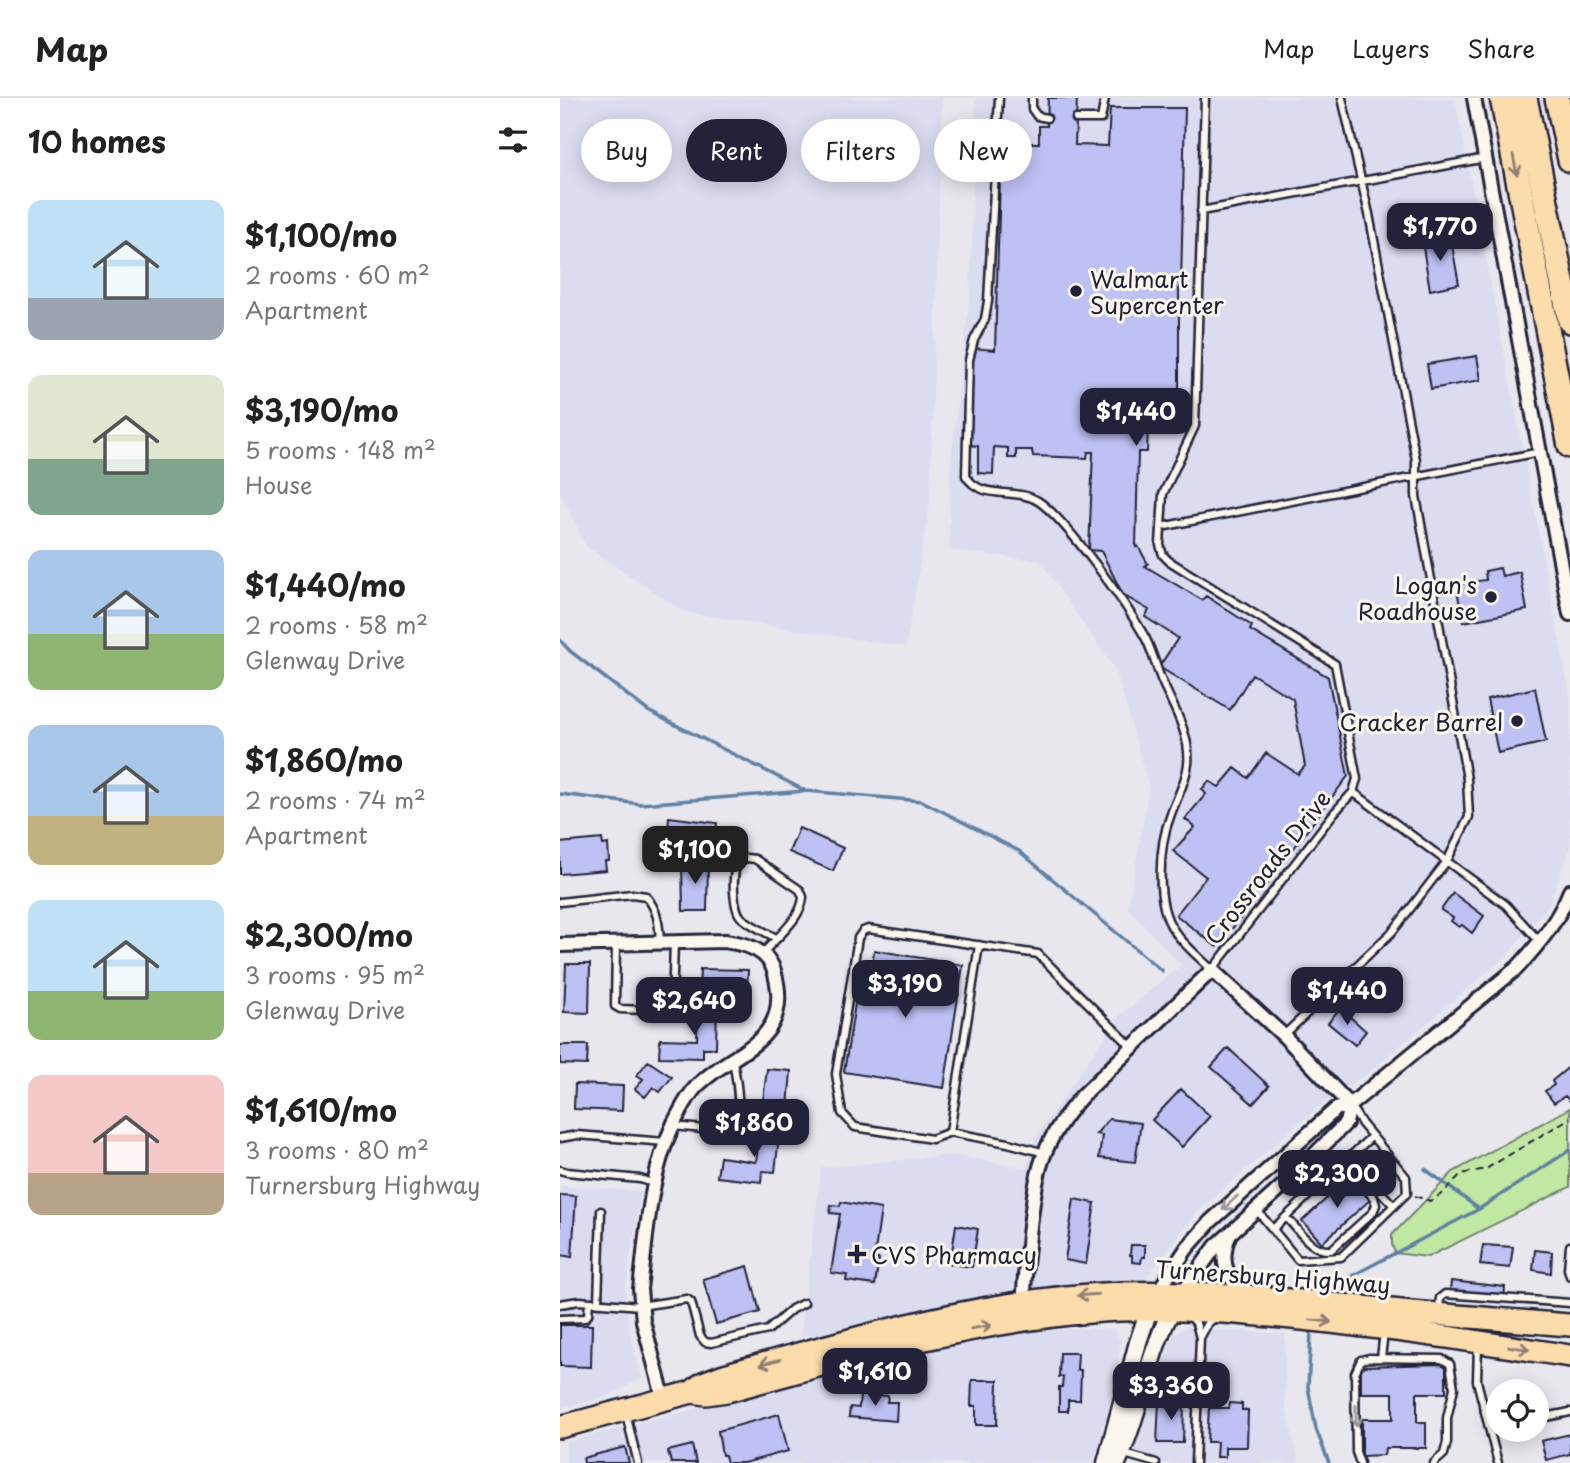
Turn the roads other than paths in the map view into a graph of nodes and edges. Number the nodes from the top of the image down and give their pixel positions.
1 (999, 98) edge
2 (1032, 98) edge
3 (1105, 98) edge
4 (1205, 98) edge
5 (1342, 98) edge
6 (1474, 98) edge
7 (1502, 98) edge
8 (1525, 98) edge
9 (1557, 98) edge
10 (1047, 118) dead end
11 (1076, 119) dead end
12 (1486, 158) junction
13 (1570, 160) edge
14 (1361, 181) junction
15 (1202, 211) junction
16 (1570, 321) edge
17 (1570, 446) edge
18 (1540, 452) junction
19 (1417, 476) junction
20 (1161, 527) junction
21 (1570, 614) edge
22 (1353, 792) junction
23 (1447, 861) junction
24 (1570, 891) edge
25 (560, 902) edge
26 (776, 938) junction
27 (660, 942) junction
28 (674, 942) junction
29 (616, 943) junction
30 (1540, 943) junction
31 (560, 945) edge
32 (979, 945) junction
33 (763, 953) junction
34 (1212, 970) junction
35 (1284, 1036) junction
36 (1132, 1048) junction
37 (733, 1061) junction
38 (1350, 1105) junction
39 (673, 1126) junction
40 (950, 1132) junction
41 (1372, 1136) junction
42 (560, 1138) edge
43 (666, 1142) junction
44 (1045, 1153) junction
45 (1346, 1161) junction
46 (560, 1170) edge
47 (653, 1184) junction
48 (1394, 1206) junction
49 (1256, 1209) junction
50 (601, 1211) dead end
51 (1286, 1217) junction
52 (1273, 1229) junction
53 (1233, 1230) junction
54 (1570, 1246) edge
55 (1570, 1276) edge
56 (1494, 1297) junction
57 (1152, 1301) junction
58 (589, 1302) junction
59 (598, 1303) junction
60 (804, 1303) dead end
61 (1570, 1303) edge
62 (560, 1304) edge
63 (1176, 1304) junction
64 (640, 1306) junction
65 (1264, 1306) junction
66 (1025, 1311) junction
67 (1438, 1315) junction
68 (560, 1319) edge
69 (1492, 1319) junction
70 (1385, 1322) junction
71 (1570, 1325) edge
72 (1200, 1338) junction
73 (1428, 1341) junction
74 (1478, 1342) junction
75 (1570, 1356) edge
76 (1381, 1358) junction
77 (1426, 1358) junction
78 (664, 1399) junction
79 (1483, 1406) joint
80 (625, 1410) junction
81 (1570, 1412) edge
82 (1549, 1416) edge
83 (560, 1427) edge
84 (1119, 1458) edge
85 (638, 1463) edge
86 (1105, 1463) edge
87 (1156, 1463) edge
88 (1195, 1463) edge
89 (1360, 1463) edge
90 (1434, 1463) edge
91 (1498, 1463) edge

1 - 34 lane
2 - 10 lane
3 - 11 lane
4 - 15 lane, Crossroads Drive
5 - 14 lane
6 - 12 street
7 -> 17 highway
8 - 16 highway
9 - 13 highway
12 - 14 lane
12 - 18 street
14 - 15 lane
14 - 19 lane
15 - 20 lane, Crossroads Drive
18 - 19 lane
18 - 21 street
19 - 20 lane
19 - 23 lane
20 - 22 lane, Crossroads Drive
22 - 23 lane
22 - 34 lane, Crossroads Drive
23 - 30 lane
23 - 35 lane
24 - 30 street
25 - 27 lane
26 - 26 lane
26 - 33 lane
27 - 28 street
27 - 29 street
28 - 29 lane
28 - 33 street
29 - 31 street
30 - 38 street
32 - 36 lane
32 - 40 lane
32 - 40 lane
33 - 37 street
34 - 35 street
34 - 36 street, Crossroads Drive
35 - 38 street
36 - 44 street, Crossroads Drive
37 - 39 street
37 - 39 lane
38 - 41 lane
38 - 49 street
38 -> 57 street
39 - 43 street
40 - 44 lane
41 - 45 lane
41 - 48 lane
42 - 43 lane
43 - 47 street
44 - 66 street, Crossroads Drive
45 - 48 lane
45 - 51 lane
45 - 51 lane
46 - 47 lane
47 - 64 street
48 - 52 lane
49 - 52 lane
49 - 53 street
50 - 59 lane
51 - 52 lane
53 - 63 street
53 - 65 street
54 - 55 lane
56 - 61 lane
56 - 67 lane
56 - 69 lane
57 - 63 main road, Turnersburg Highway
57 - 66 main road, Turnersburg Highway
57 - 86 street
58 - 59 lane
58 - 62 lane
58 - 68 lane
59 - 64 lane
60 - 64 lane
63 - 65 main road, Turnersburg Highway
63 - 72 lane
63 - 84 street
64 - 78 street
65 - 70 main road, Turnersburg Highway
65 - 72 lane
66 - 78 main road, Turnersburg Highway
67 - 69 main road, Turnersburg Highway
67 - 70 main road, Turnersburg Highway
69 - 71 main road, Turnersburg Highway
70 - 73 main road, Turnersburg Highway
70 - 76 lane
72 - 88 lane
73 - 74 main road, Turnersburg Highway
73 - 77 lane
74 -> 75 main road, Turnersburg Highway
74 - 79 lane
76 - 77 lane
76 -> 89 lane
77 - 90 lane
78 - 80 main road, Turnersburg Highway
79 - 91 lane
80 - 83 main road, Turnersburg Highway
80 - 85 lane
81 - 82 lane
84 - 87 lane

